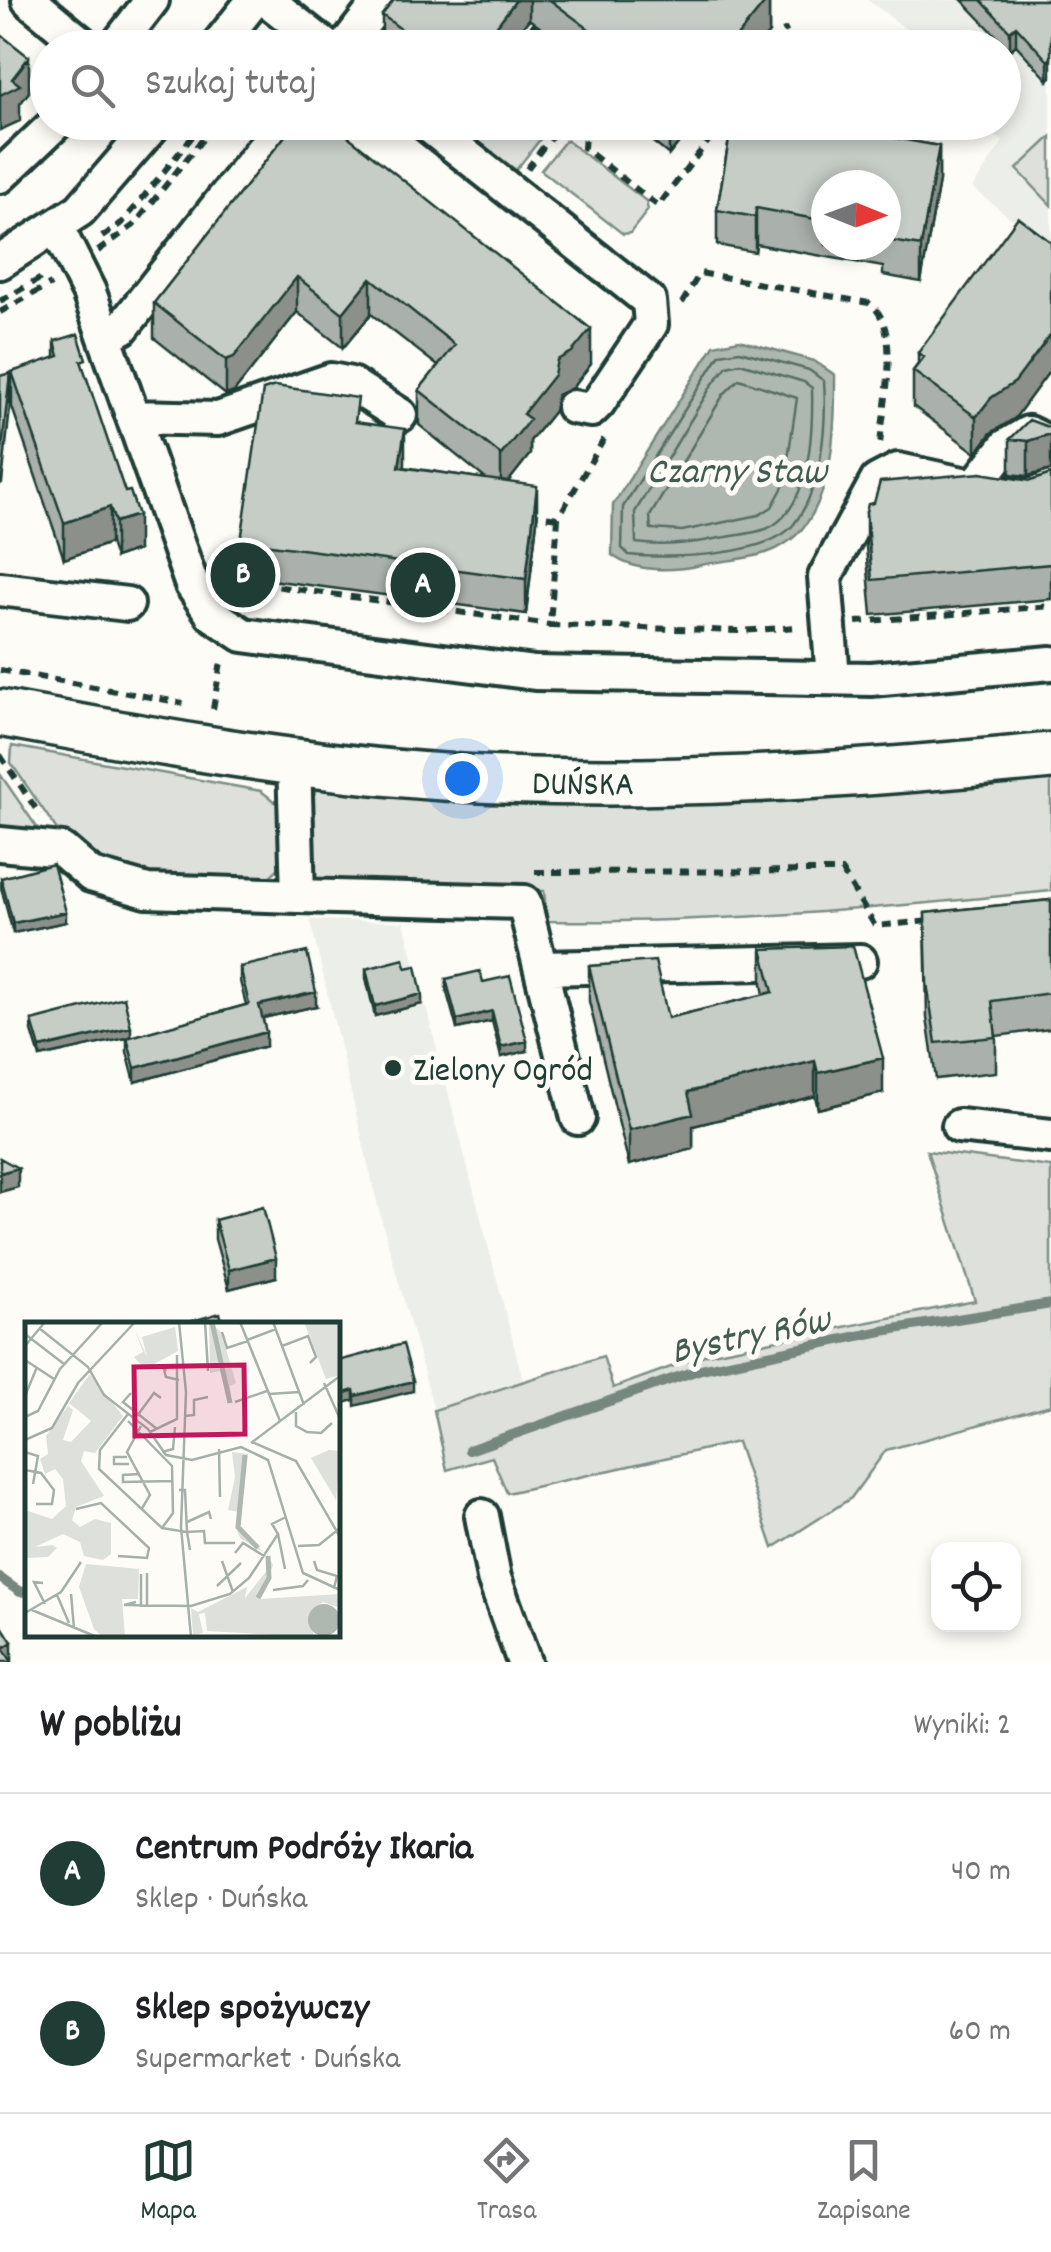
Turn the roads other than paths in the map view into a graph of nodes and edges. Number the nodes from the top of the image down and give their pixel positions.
1 (30, 0) edge
2 (152, 0) edge
3 (254, 0) edge
4 (267, 0) edge
5 (381, 0) edge
6 (66, 30) edge
7 (129, 30) edge
8 (230, 30) edge
9 (305, 30) edge
10 (358, 30) edge
11 (38, 140) edge
12 (142, 140) edge
13 (270, 140) edge
14 (447, 140) edge
15 (0, 176) edge
16 (57, 228) junction
17 (0, 262) edge
18 (104, 333) junction
19 (574, 406) dead end
20 (400, 415) dead end
21 (133, 417) junction
22 (1051, 444) edge
23 (975, 486) junction
24 (1051, 488) edge
25 (0, 589) edge
26 (127, 604) dead end
27 (1051, 663) edge
28 (833, 678) junction
29 (0, 713) edge
30 (1051, 756) edge
31 (294, 762) junction
32 (0, 844) edge
33 (298, 896) junction
34 (860, 961) edge
35 (541, 968) junction
36 (578, 1118) dead end
37 (958, 1126) dead end
38 (1051, 1136) edge
39 (482, 1516) dead end
40 (524, 1662) edge

1 - 6 street
2 - 7 street
3 - 8 street
4 - 9 street
5 - 10 street
11 - 15 street
12 - 16 street
13 - 18 street
14 - 19 street
16 - 17 street
16 - 18 street
18 - 21 street
20 - 21 street
21 - 28 street
22 - 23 street
23 - 24 street
23 - 28 street
25 - 26 street
27 - 28 street
29 - 31 street, DUŃSKA
30 - 31 street, DUŃSKA
31 - 33 street
32 - 33 street
33 - 35 street
34 - 35 street
35 - 36 street
37 - 38 street
39 - 40 street

